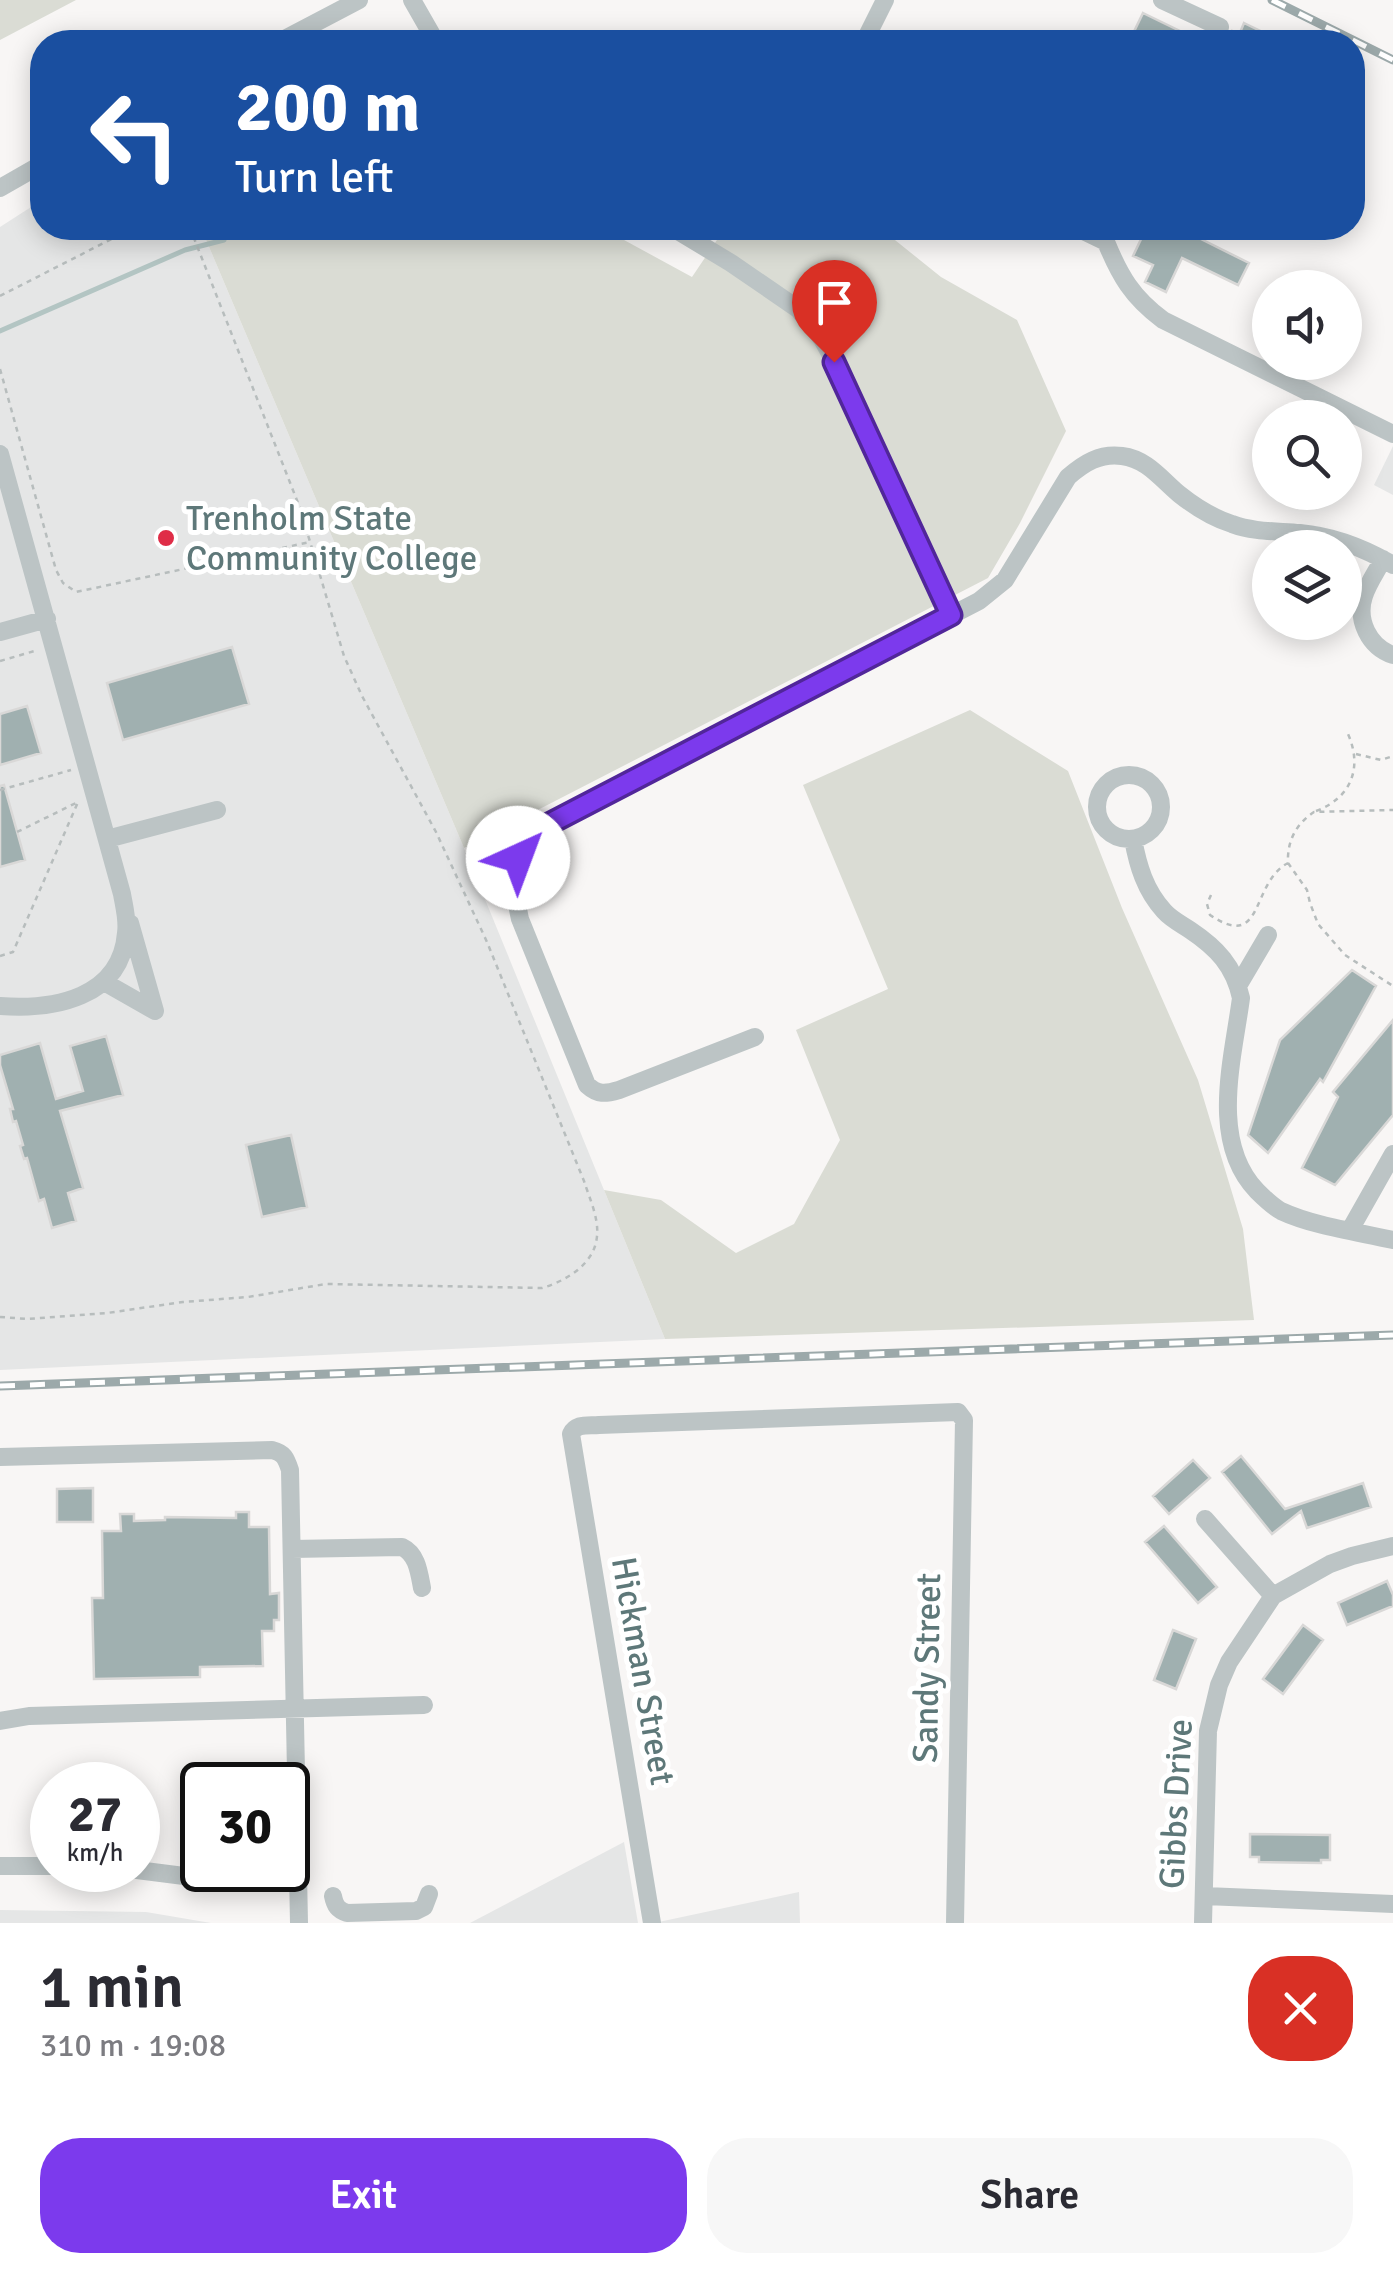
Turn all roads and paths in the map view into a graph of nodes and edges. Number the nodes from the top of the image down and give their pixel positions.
1 (359, 0) edge
2 (412, 0) edge
3 (1162, 0) edge
4 (880, 4) edge
5 (1220, 27) dead end
6 (302, 30) edge
7 (429, 30) edge
8 (869, 30) edge
9 (30, 171) edge
10 (0, 188) edge
11 (110, 240) edge
12 (195, 240) edge
13 (694, 240) edge
14 (1102, 240) edge
15 (0, 296) edge
16 (0, 370) edge
17 (1393, 434) edge
18 (0, 454) edge
19 (311, 542) junction
20 (1388, 562) edge
21 (951, 615) junction
22 (47, 619) junction
23 (0, 632) edge
24 (54, 645) junction
25 (1393, 655) edge
26 (0, 661) edge
27 (1348, 734) dead end
28 (1355, 754) junction
29 (1393, 756) edge
30 (87, 765) junction
31 (0, 790) edge
32 (217, 810) dead end
33 (1393, 810) edge
34 (1314, 812) junction
35 (18, 832) dead end
36 (107, 839) junction
37 (1133, 839) dead end
38 (1288, 863) junction
39 (122, 894) junction
40 (1210, 894) dead end
41 (1268, 935) dead end
42 (0, 956) edge
43 (104, 982) junction
44 (1238, 986) junction
45 (1393, 986) edge
46 (0, 1006) edge
47 (755, 1037) dead end
48 (1393, 1154) edge
49 (1350, 1230) junction
50 (1393, 1240) edge
51 (0, 1317) edge
52 (573, 1430) joint
53 (0, 1458) edge
54 (1204, 1519) dead end
55 (1393, 1546) edge
56 (292, 1550) junction
57 (422, 1588) dead end
58 (1272, 1596) junction
59 (424, 1706) dead end
60 (296, 1709) junction
61 (0, 1721) edge
62 (0, 1866) edge
63 (30, 1866) edge
64 (428, 1894) dead end
65 (333, 1896) dead end
66 (1205, 1896) junction
67 (1393, 1904) edge
68 (299, 1923) edge
69 (652, 1923) edge
70 (955, 1923) edge
71 (1203, 1923) edge

1 - 6 street
2 - 7 street
3 - 5 street
4 - 8 street
9 - 10 street
11 - 15 path
12 - 19 path
13 - 21 street
14 - 17 street
16 - 19 path
18 - 22 street
19 - 51 path
20 - 21 street
20 - 25 street
21 - 47 street
22 - 23 street
22 - 24 street
24 - 26 path
24 - 30 street
27 - 28 path
28 - 29 path
28 - 34 path
30 - 31 path
30 - 36 street
32 - 36 street
33 - 34 path
34 - 38 path
35 - 42 path
36 - 39 street
37 - 44 street
38 - 40 path
38 - 45 path
39 - 43 street
39 - 43 street
41 - 44 street
43 - 46 street
44 - 49 street
48 - 49 street
49 - 50 street
52 - 69 street, Hickman Street
52 - 70 street, Sandy Street
53 - 56 street
54 - 58 street
55 - 58 street, Gibbs Drive
56 - 57 street
56 - 60 street
58 - 66 street, Gibbs Drive
59 - 60 street
60 - 61 street
60 - 68 street
62 - 63 street
64 - 65 street
66 - 67 street
66 - 71 street, Gibbs Drive

